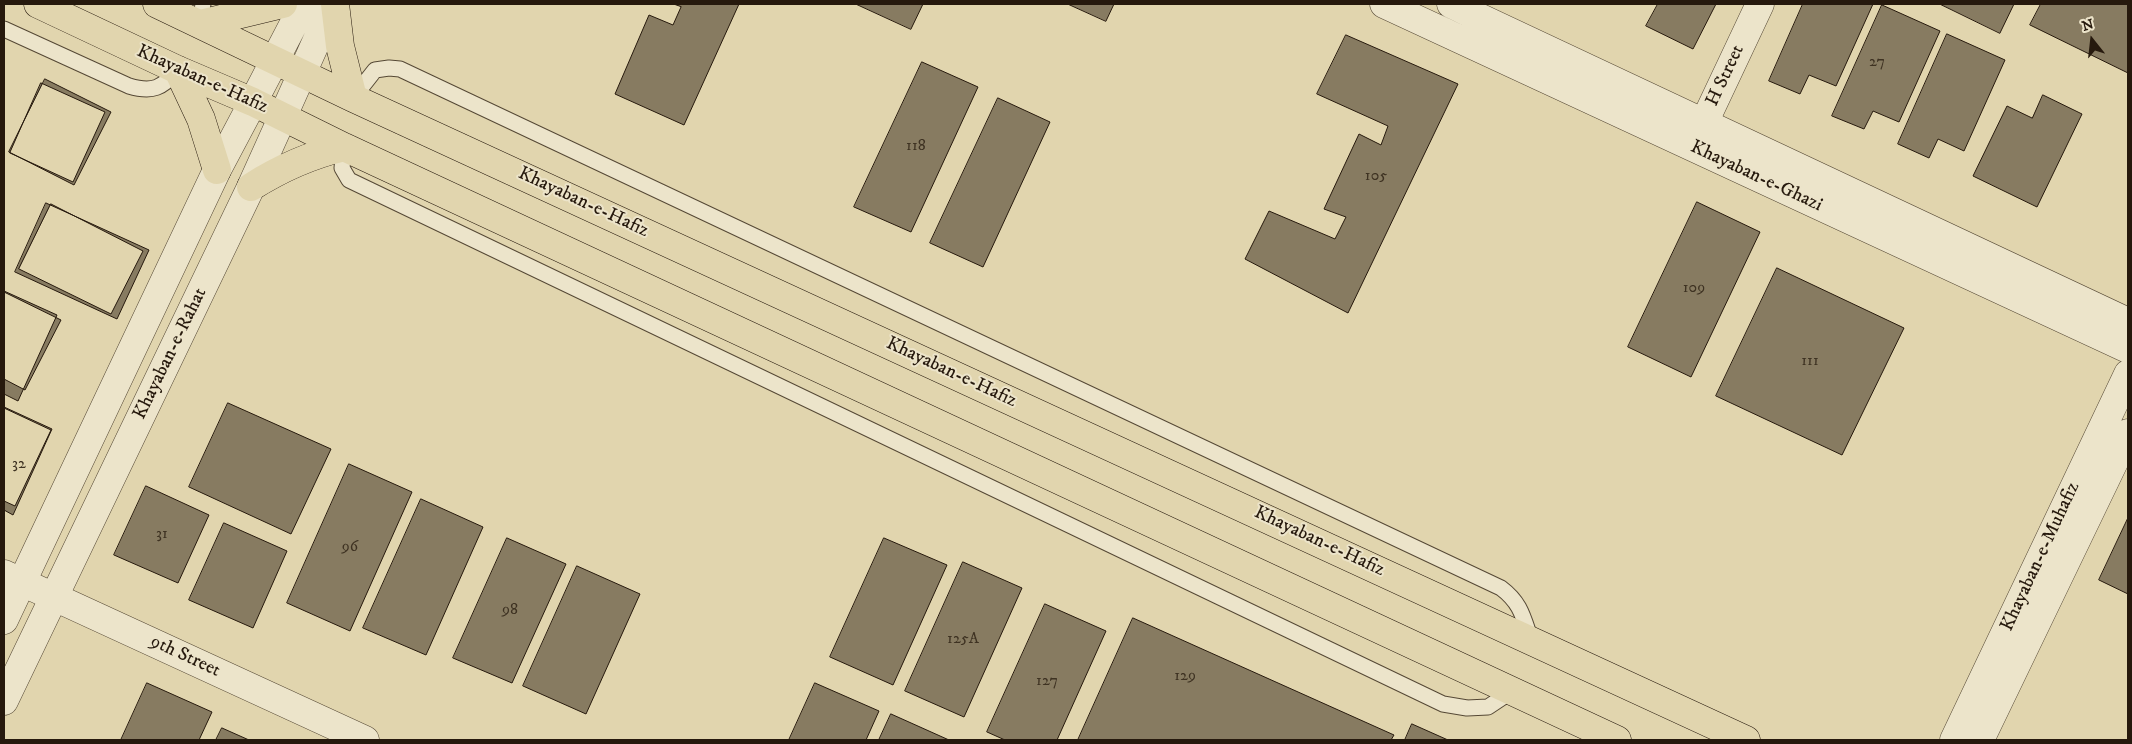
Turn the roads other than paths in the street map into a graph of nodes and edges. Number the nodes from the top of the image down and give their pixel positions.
1 (38, 4) edge
2 (157, 4) edge
3 (283, 4) edge
4 (304, 4) edge
5 (334, 4) edge
6 (1384, 4) edge
7 (1451, 4) edge
8 (1760, 4) edge
9 (201, 14) edge
10 (4, 29) edge
11 (274, 60) junction
12 (178, 70) junction
13 (303, 74) junction
14 (353, 98) junction
15 (253, 102) junction
16 (283, 116) junction
17 (1705, 122) junction
18 (344, 147) junction
19 (1692, 148) junction
20 (217, 170) junction
21 (251, 187) junction
22 (2128, 322) edge
23 (2128, 349) edge
24 (2128, 374) edge
25 (2128, 433) edge
26 (13, 578) edge
27 (54, 597) junction
28 (4, 620) edge
29 (1531, 640) junction
30 (1512, 691) junction
31 (4, 701) edge
32 (366, 740) edge
33 (1617, 740) edge
34 (1746, 740) edge
35 (1954, 740) edge
36 (1980, 740) edge

1 - 12 main road, Khayaban-e-Hafiz
2 - 9 main road, Khayaban-e-Hafiz
3 - 9 main road
4 - 11 street, Khayaban-e-Rahat
5 - 13 street, Khayaban-e-Rahat
5 - 14 main road
6 - 19 street, Khayaban-e-Ghazi
7 - 17 street, Khayaban-e-Ghazi
8 - 17 street, H Street
9 - 11 main road, Khayaban-e-Hafiz
10 - 12 lane
11 - 13 main road, Khayaban-e-Hafiz
11 - 15 street, Khayaban-e-Rahat
12 - 15 main road, Khayaban-e-Hafiz
12 - 20 main road
13 - 14 main road, Khayaban-e-Hafiz
13 - 16 street, Khayaban-e-Rahat
14 - 29 main road, Khayaban-e-Hafiz
14 - 29 lane
15 - 16 main road, Khayaban-e-Hafiz
15 - 20 street, Khayaban-e-Rahat
16 - 18 main road, Khayaban-e-Hafiz
16 - 21 street, Khayaban-e-Rahat
17 - 19 street, H Street
17 - 22 street, Khayaban-e-Ghazi
18 - 21 main road
18 - 30 main road, Khayaban-e-Hafiz
18 - 30 lane
19 - 23 street, Khayaban-e-Ghazi
20 - 26 street, Khayaban-e-Rahat
21 - 27 street, Khayaban-e-Rahat
24 - 35 street, Khayaban-e-Muhafiz
25 - 36 street, Khayaban-e-Muhafiz
26 - 27 street, 9th Street
26 - 28 street, Khayaban-e-Rahat
27 - 31 street, Khayaban-e-Rahat
27 - 32 street, 9th Street
29 - 34 main road, Khayaban-e-Hafiz
30 - 33 main road, Khayaban-e-Hafiz

